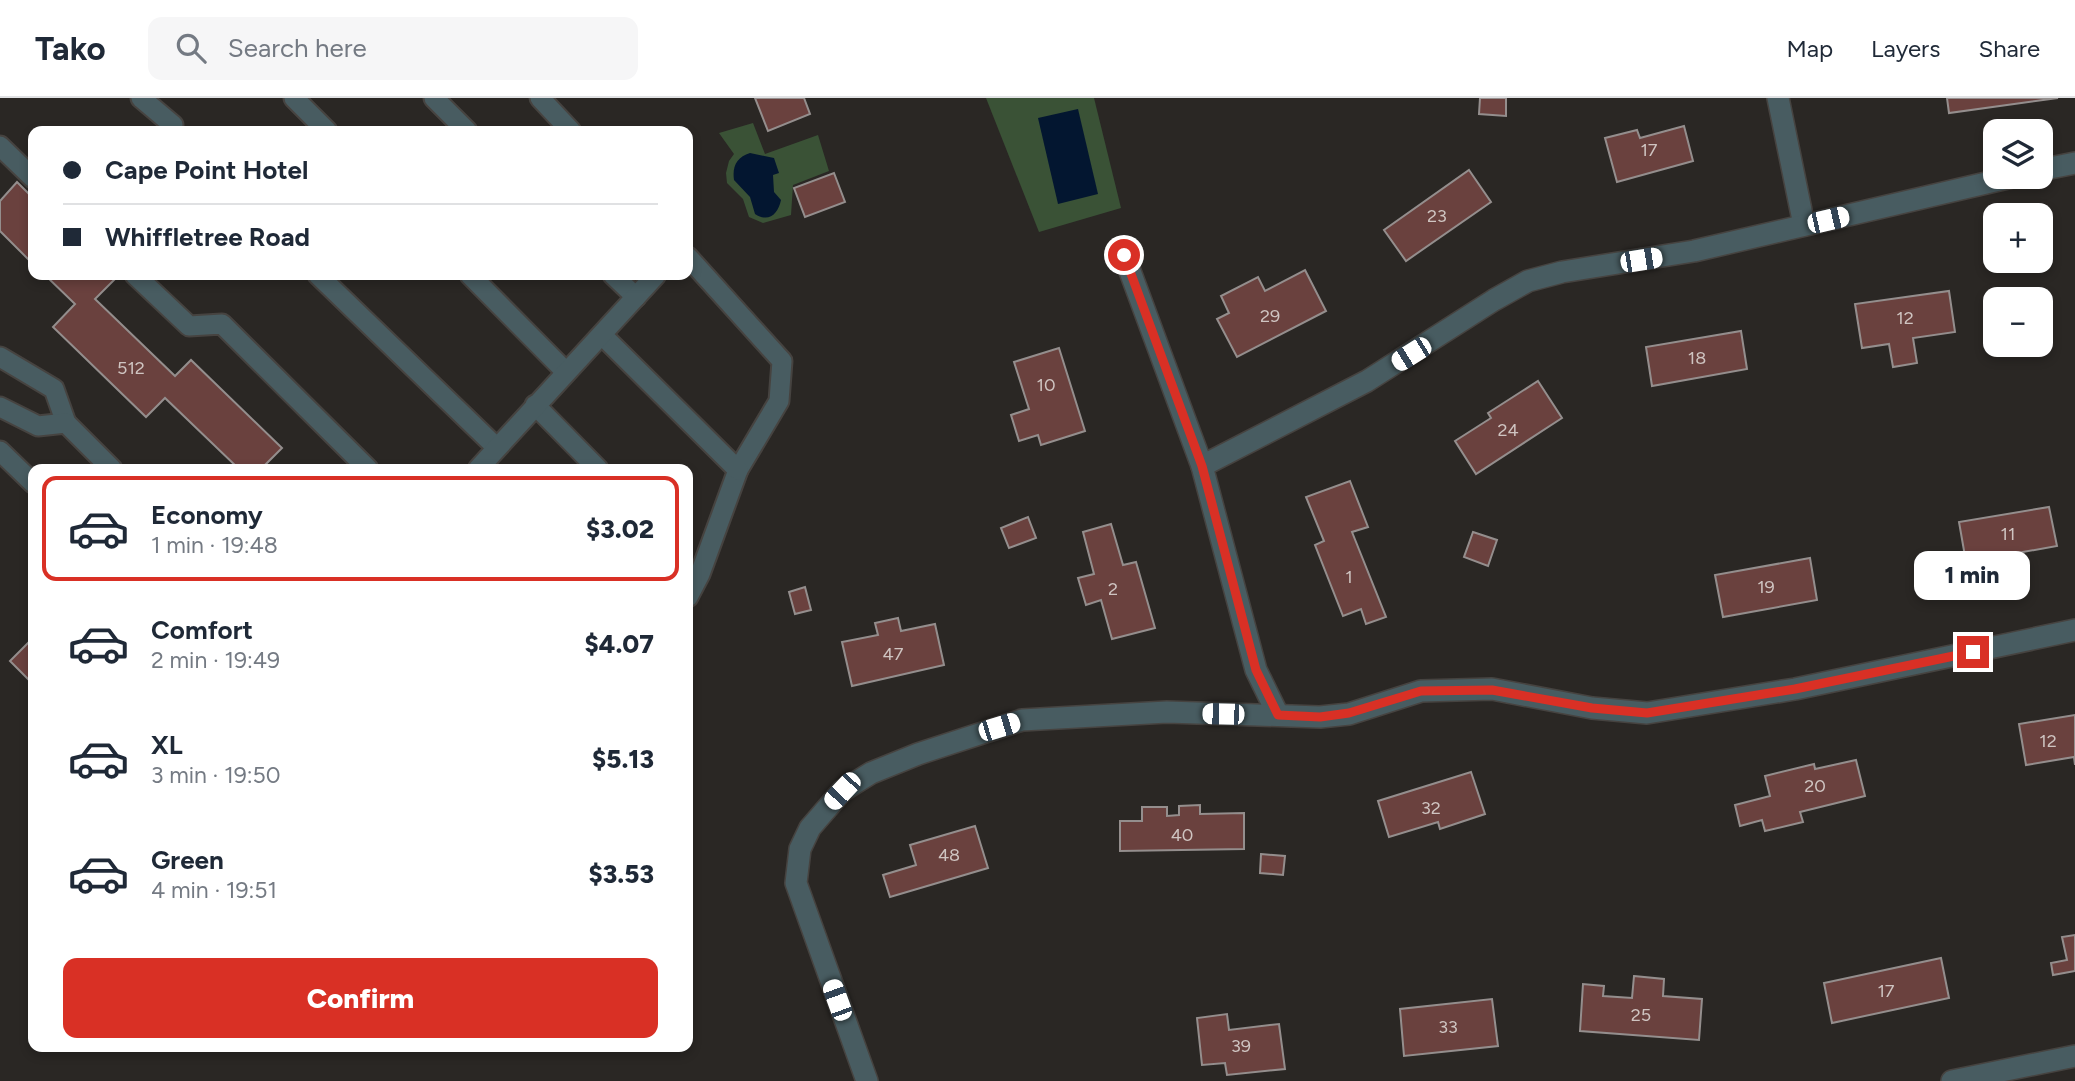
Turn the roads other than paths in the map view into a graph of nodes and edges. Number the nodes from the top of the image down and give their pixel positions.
1 (141, 98) edge
2 (294, 98) edge
3 (434, 98) edge
4 (540, 98) edge
5 (1778, 98) edge
6 (173, 125) dead end
7 (322, 126) edge
8 (462, 126) edge
9 (566, 126) edge
10 (0, 146) edge
11 (2075, 163) edge
12 (2053, 167) edge
13 (28, 173) edge
14 (1983, 184) edge
15 (1804, 225) junction
16 (1124, 255) dead end
17 (693, 263) edge
18 (140, 280) edge
19 (323, 280) edge
20 (475, 280) edge
21 (618, 280) edge
22 (651, 280) edge
23 (636, 297) junction
24 (602, 335) junction
25 (0, 357) edge
26 (566, 372) junction
27 (535, 405) junction
28 (0, 407) edge
29 (66, 423) junction
30 (496, 447) junction
31 (0, 451) edge
32 (107, 464) edge
33 (364, 464) edge
34 (482, 464) edge
35 (593, 464) edge
36 (1202, 466) junction
37 (738, 470) junction
38 (28, 478) edge
39 (694, 567) edge
40 (2075, 630) edge
41 (1278, 715) junction
42 (2075, 1056) edge
43 (867, 1081) edge
44 (1952, 1081) edge

1 - 6 lane
2 - 7 lane
3 - 8 lane
4 - 9 lane
5 - 15 street
10 - 13 lane
11 - 12 street
14 - 15 street
15 - 36 street
16 - 36 street
17 - 37 lane
18 - 33 lane
19 - 30 lane
20 - 26 lane
21 - 23 lane
22 - 23 lane
23 - 24 lane
24 - 26 lane
24 - 37 lane
25 - 29 lane
26 - 27 lane
27 - 30 lane
27 - 35 lane
28 - 29 lane
29 - 32 lane
30 - 34 lane
31 - 38 lane
36 - 41 street
37 - 39 lane
40 - 41 street
41 - 43 street
42 - 44 street

